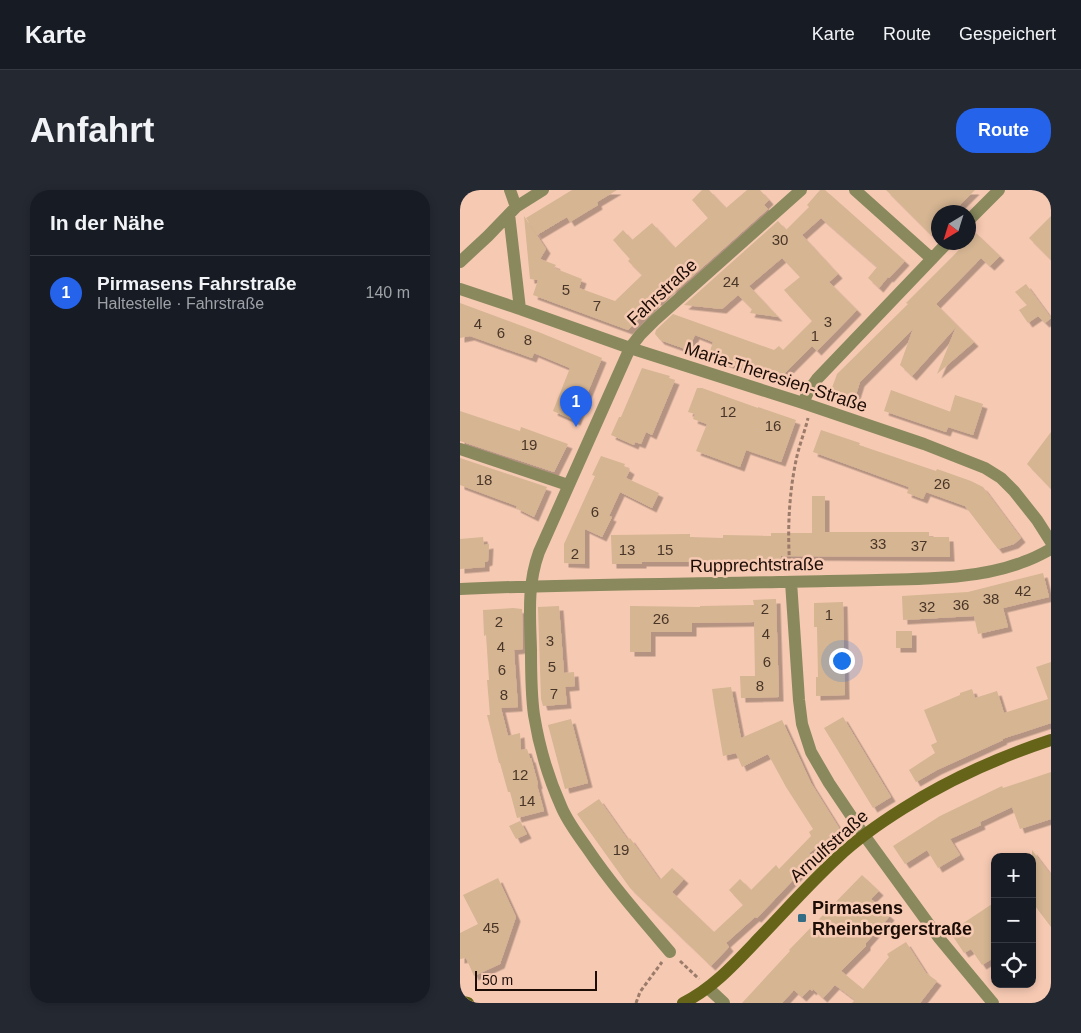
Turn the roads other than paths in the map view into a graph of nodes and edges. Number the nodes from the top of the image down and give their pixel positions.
1 (510, 190) edge
2 (543, 190) edge
3 (801, 190) edge
4 (855, 190) edge
5 (999, 190) edge
6 (513, 211) junction
7 (976, 213) edge
8 (940, 250) edge
9 (932, 259) junction
10 (460, 262) edge
11 (460, 289) edge
12 (520, 309) junction
13 (630, 348) junction
14 (807, 404) junction
15 (460, 449) edge
16 (568, 486) junction
17 (1051, 542) edge
18 (1051, 550) edge
19 (791, 582) junction
20 (531, 586) junction
21 (460, 590) edge
22 (1051, 740) edge
23 (864, 835) junction
24 (670, 952) road end
25 (708, 988) junction
26 (460, 1001) edge
27 (468, 1003) edge
28 (683, 1003) edge
29 (724, 1003) edge
30 (993, 1003) edge

1 - 6 street
2 - 6 street
3 - 13 street, Fahrstraße
4 - 9 street
5 - 7 street
6 - 10 street
6 - 12 street
8 - 9 street
9 - 14 street
11 - 12 street, Maria-Theresien-Straße
12 - 13 street, Maria-Theresien-Straße
13 - 14 street, Maria-Theresien-Straße
13 - 16 street, Fahrstraße
14 - 17 street, Maria-Theresien-Straße
15 - 16 street
16 - 20 street, Fahrstraße
18 - 19 street, Rupprechtstraße
19 - 20 street, Rupprechtstraße
19 - 23 street
20 - 21 street, Rupprechtstraße
20 - 24 street, Fahrstraße
22 - 23 street, Arnulfstraße
23 - 25 street, Arnulfstraße
23 - 30 street
25 - 28 street, Arnulfstraße
25 - 29 street
26 - 27 street

